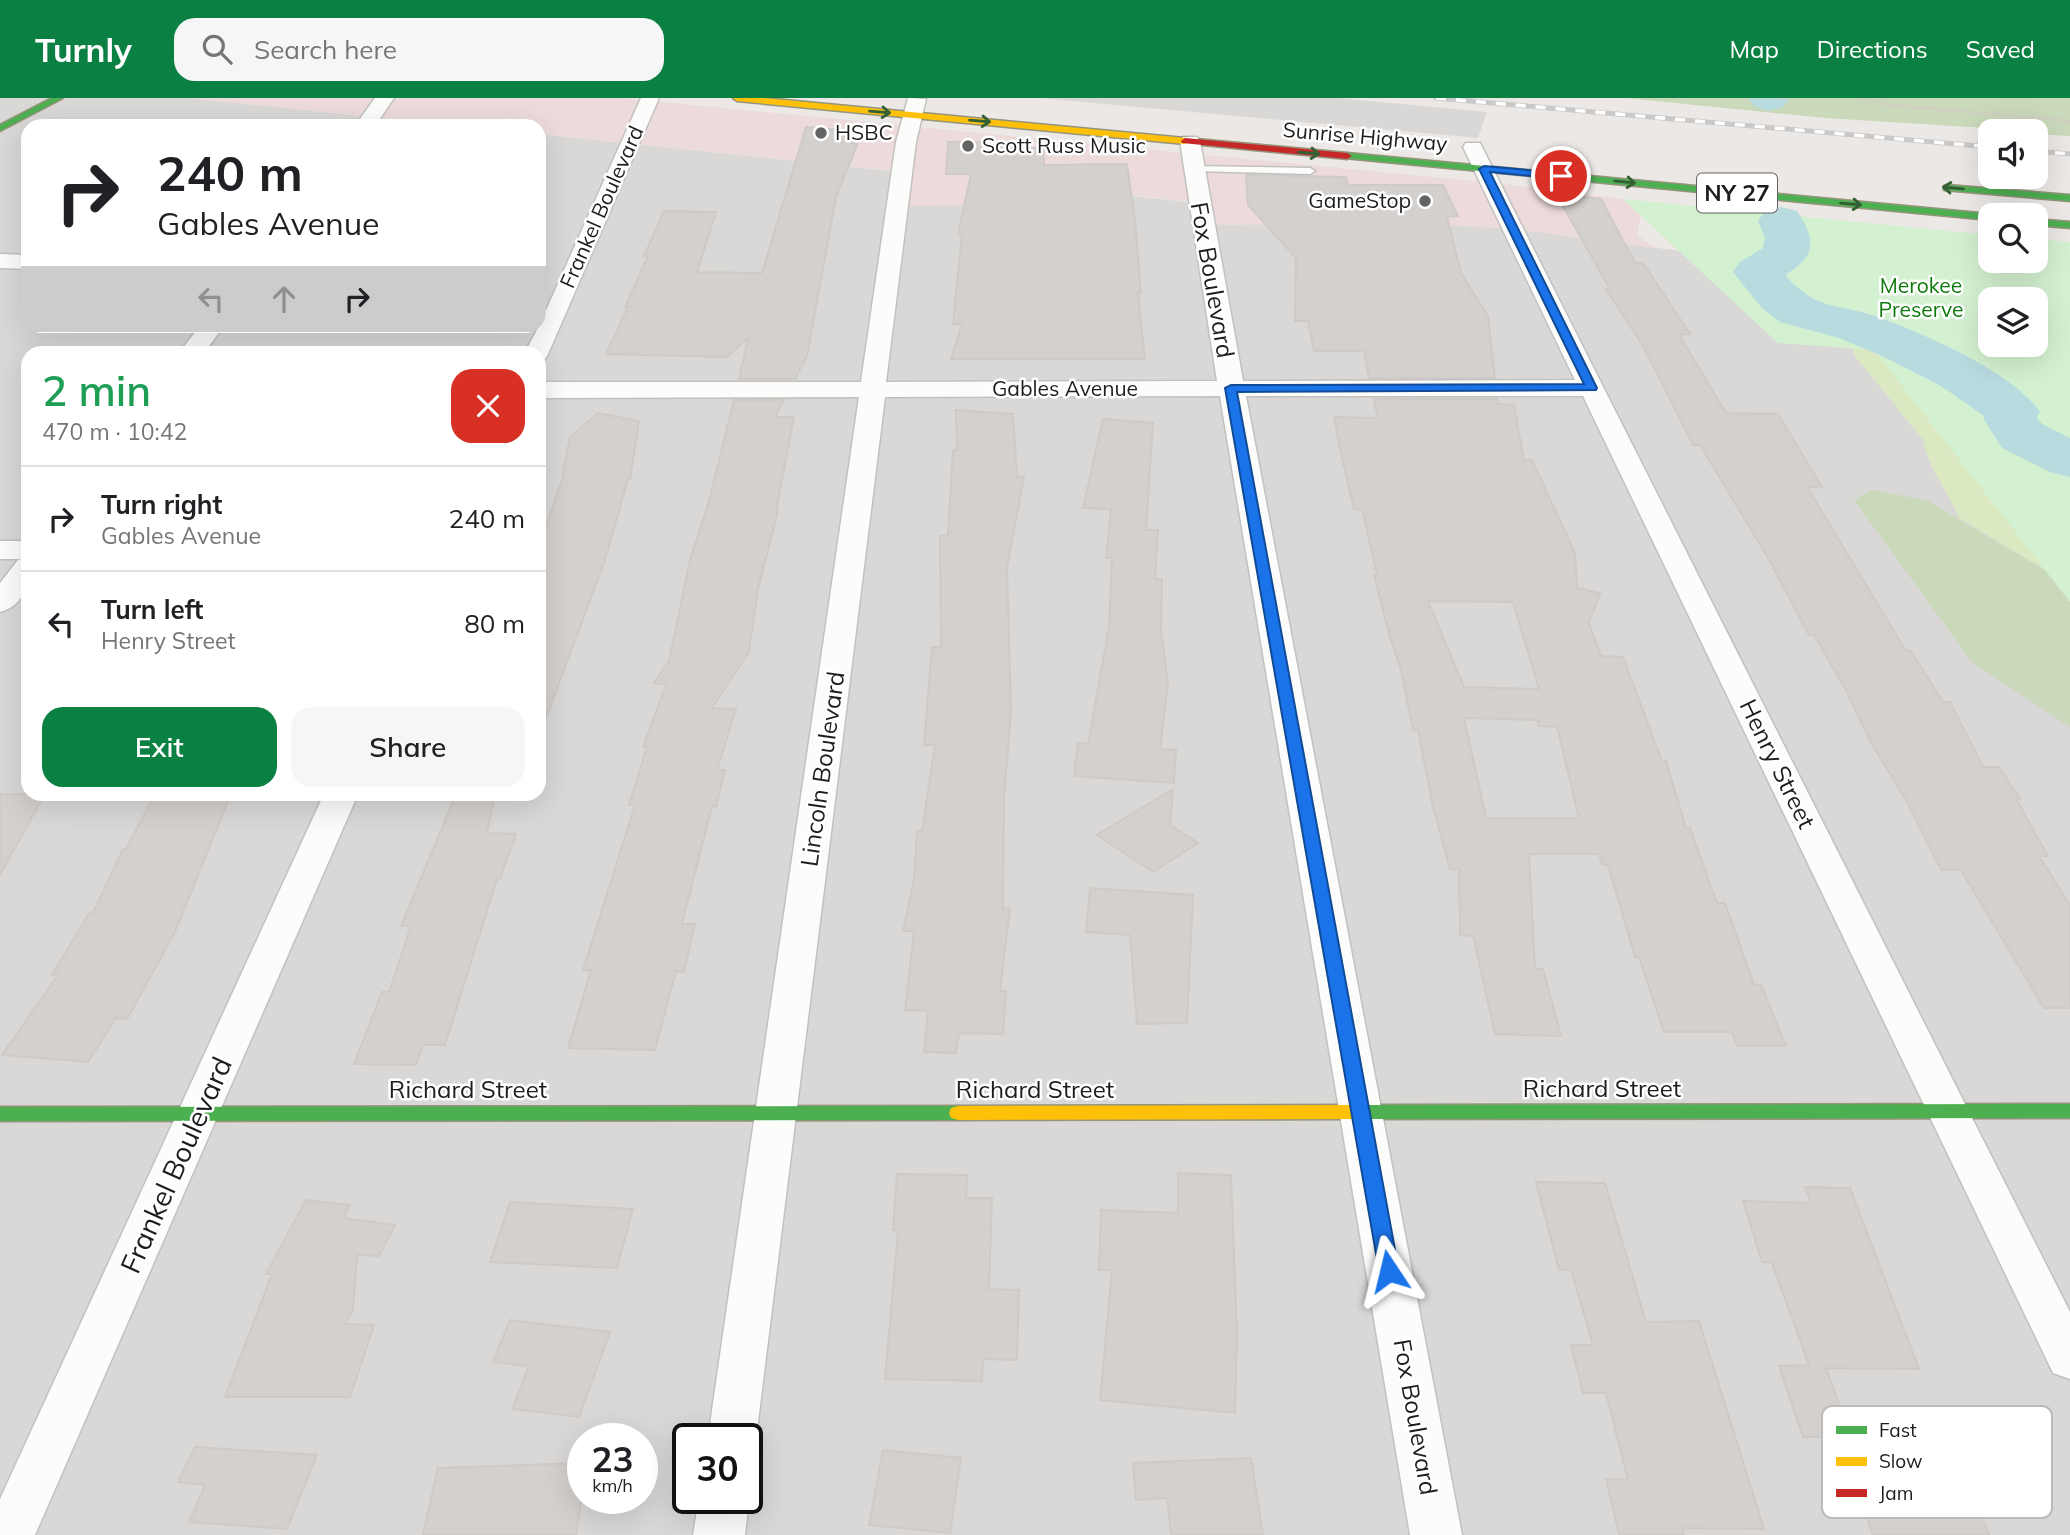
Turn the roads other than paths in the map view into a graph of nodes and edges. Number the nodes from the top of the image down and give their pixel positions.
1 (59, 98) edge
2 (386, 98) edge
3 (650, 98) edge
4 (737, 98) edge
5 (912, 103) edge
6 (973, 104) dead end
7 (370, 119) edge
8 (0, 128) edge
9 (1476, 152) junction
10 (1192, 155) junction
11 (1310, 171) dead end
12 (1931, 186) dead end
13 (2070, 198) edge
14 (1978, 216) edge
15 (2048, 223) edge
16 (2070, 225) edge
17 (0, 261) edge
18 (21, 262) edge
19 (546, 332) edge
20 (1231, 388) junction
21 (1592, 388) junction
22 (874, 389) junction
23 (546, 390) edge
24 (0, 550) edge
25 (21, 550) edge
26 (21, 575) edge
27 (0, 603) edge
28 (338, 801) edge
29 (1948, 1111) junction
30 (2070, 1111) edge
31 (1360, 1112) junction
32 (200, 1113) junction
33 (776, 1113) junction
34 (0, 1114) edge
35 (2070, 1359) edge
36 (734, 1423) edge
37 (722, 1514) edge
38 (9, 1535) edge
39 (719, 1535) edge
40 (1436, 1535) edge

1 - 8 main road
2 - 7 street
3 - 19 street, Frankel Boulevard
4 -> 5 main road, Sunrise Highway / NY 27
5 - 6 main road, Sunrise Highway / NY 27
5 -> 10 main road, Sunrise Highway / NY 27
5 - 22 street, Lincoln Boulevard
10 -> 9 main road, Sunrise Highway / NY 27
9 -> 14 main road, Sunrise Highway / NY 27
9 - 21 street, Henry Street
10 - 11 lane
10 - 20 street, Fox Boulevard
13 -> 12 main road
15 - 16 main road
17 - 18 street
20 - 21 street, Gables Avenue
20 - 22 street, Gables Avenue
20 - 31 street, Fox Boulevard
21 - 29 street, Henry Street
22 - 23 street, Gables Avenue
22 - 33 street, Lincoln Boulevard
24 - 25 street
26 - 27 street
28 - 32 street, Frankel Boulevard
29 - 30 main road, Richard Street
29 - 31 main road, Richard Street
29 - 35 street, Henry Street
31 - 33 main road, Richard Street
31 - 40 street, Fox Boulevard
32 - 33 main road, Richard Street
32 - 34 main road, Richard Street
32 - 38 street, Frankel Boulevard
33 - 36 street, Lincoln Boulevard
37 - 39 street

